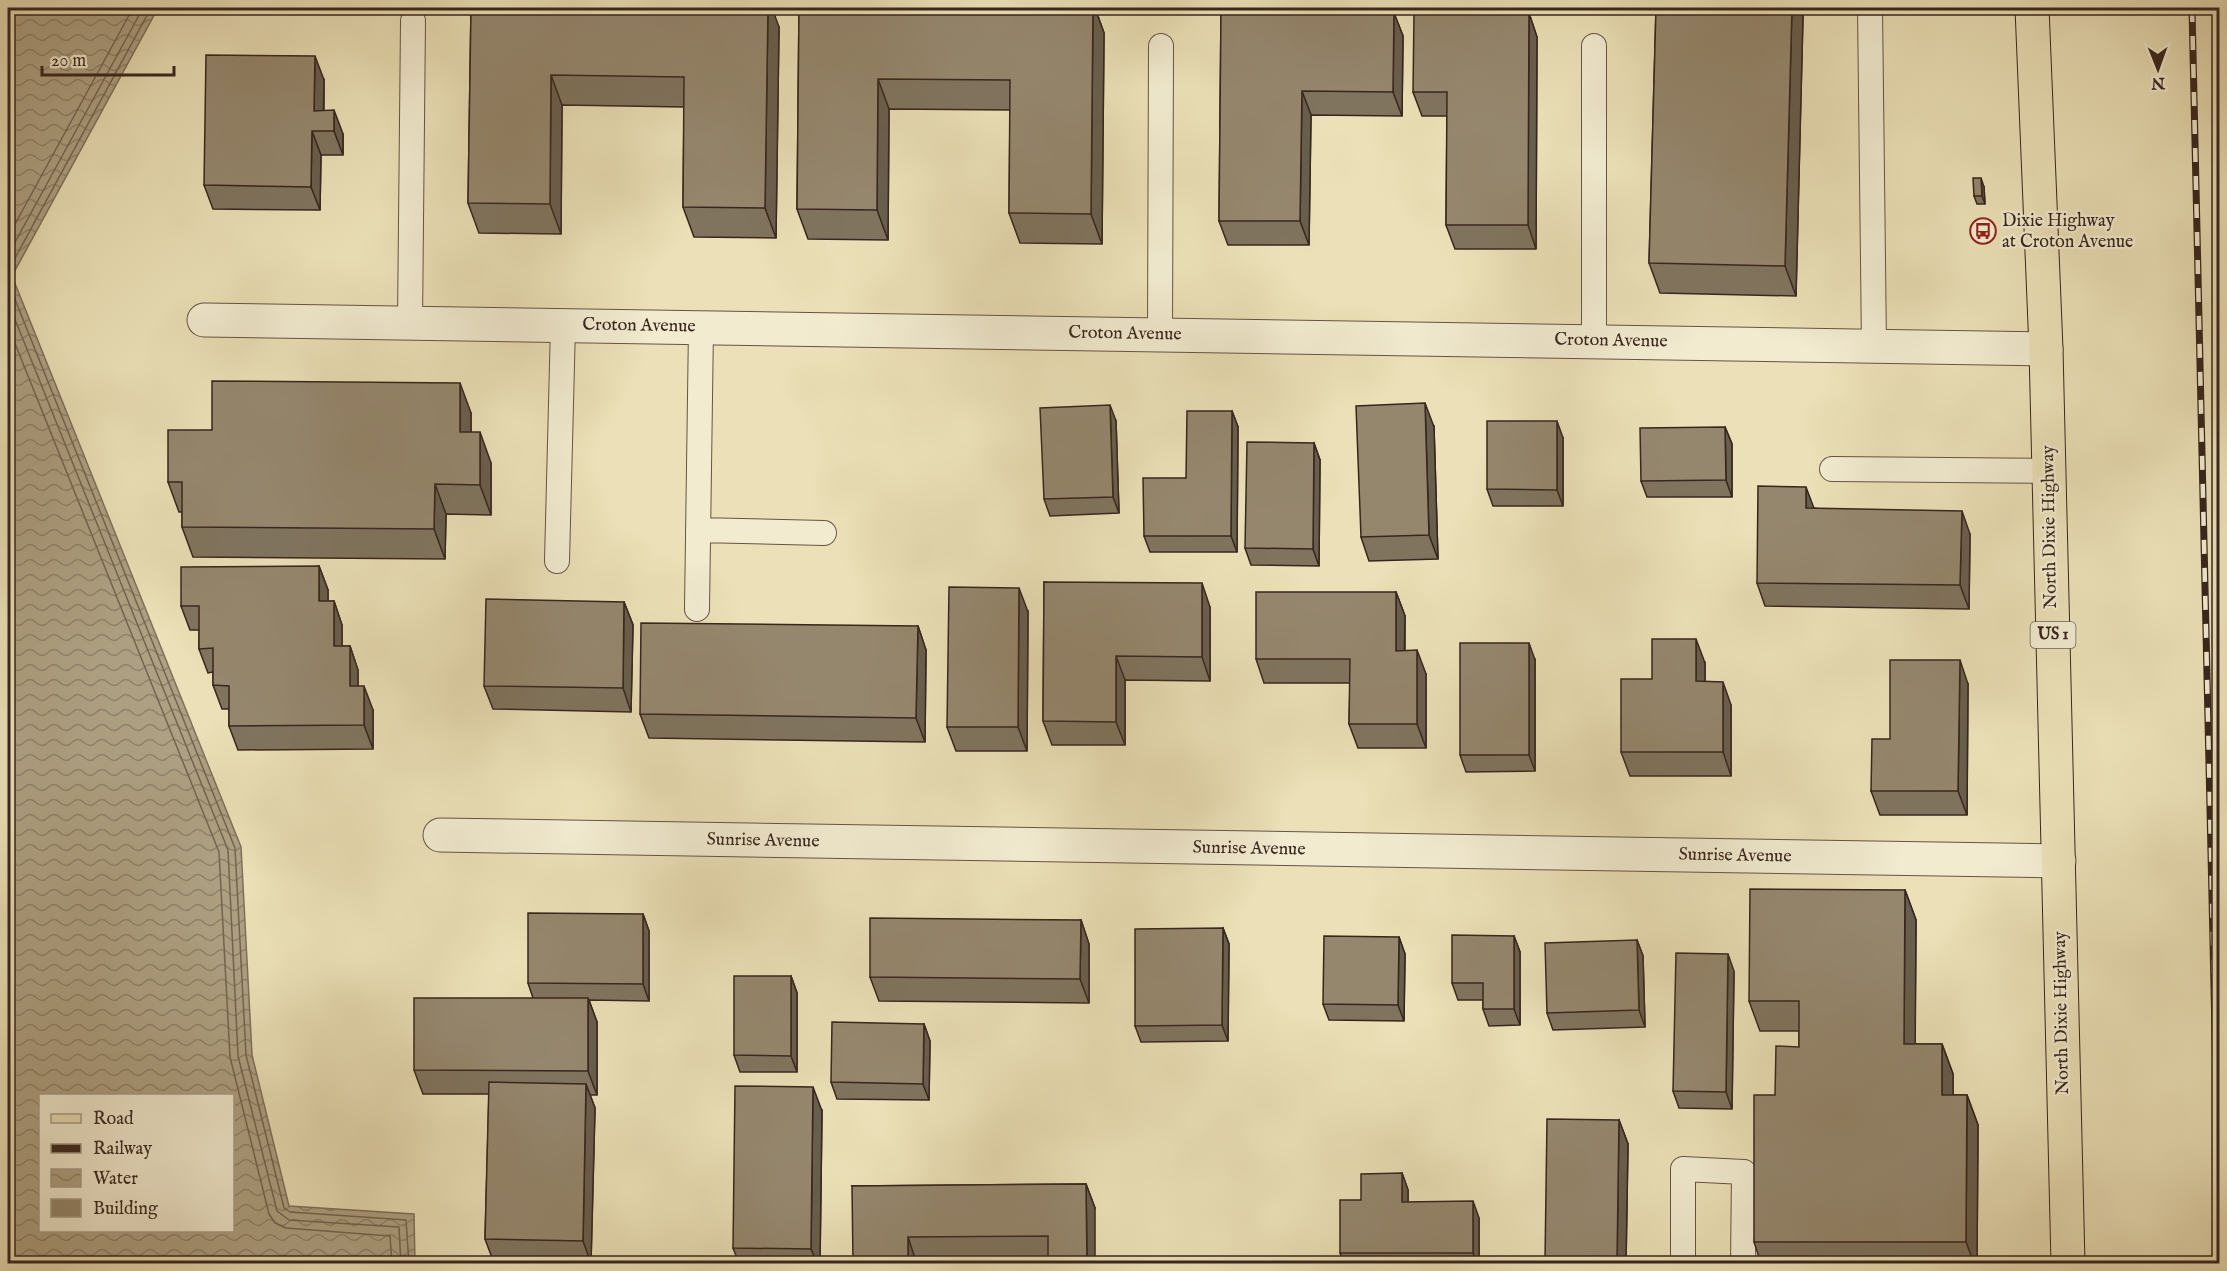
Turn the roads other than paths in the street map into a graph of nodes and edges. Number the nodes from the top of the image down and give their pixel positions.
1 (1870, 8) edge
2 (2032, 8) edge
3 (413, 21) dead end
4 (1161, 46) dead end
5 (1594, 46) dead end
6 (204, 320) dead end
7 (410, 323) junction
8 (563, 325) junction
9 (701, 327) junction
10 (1160, 335) junction
11 (1594, 341) junction
12 (1874, 346) junction
13 (2046, 349) junction
14 (1832, 469) dead end
15 (2049, 471) junction
16 (698, 530) junction
17 (824, 533) dead end
18 (557, 561) dead end
19 (697, 609) dead end
20 (440, 835) dead end
21 (2059, 861) junction
22 (1683, 1263) edge
23 (1743, 1263) edge
24 (2068, 1263) edge

1 - 12 lane
2 - 13 main road, North Dixie Highway / US 1
3 - 7 lane
4 - 10 lane
5 - 11 lane
6 - 7 street, Croton Avenue
7 - 8 street, Croton Avenue
8 - 9 street, Croton Avenue
8 - 18 lane
9 - 10 street, Croton Avenue
9 - 16 lane
10 - 11 street, Croton Avenue
11 - 12 street, Croton Avenue
12 - 13 street, Croton Avenue
13 - 15 main road, North Dixie Highway / US 1
14 - 15 lane
15 - 21 main road, North Dixie Highway / US 1
16 - 17 lane
16 - 19 lane
20 - 21 street, Sunrise Avenue
21 - 24 main road, North Dixie Highway / US 1
22 - 23 lane

